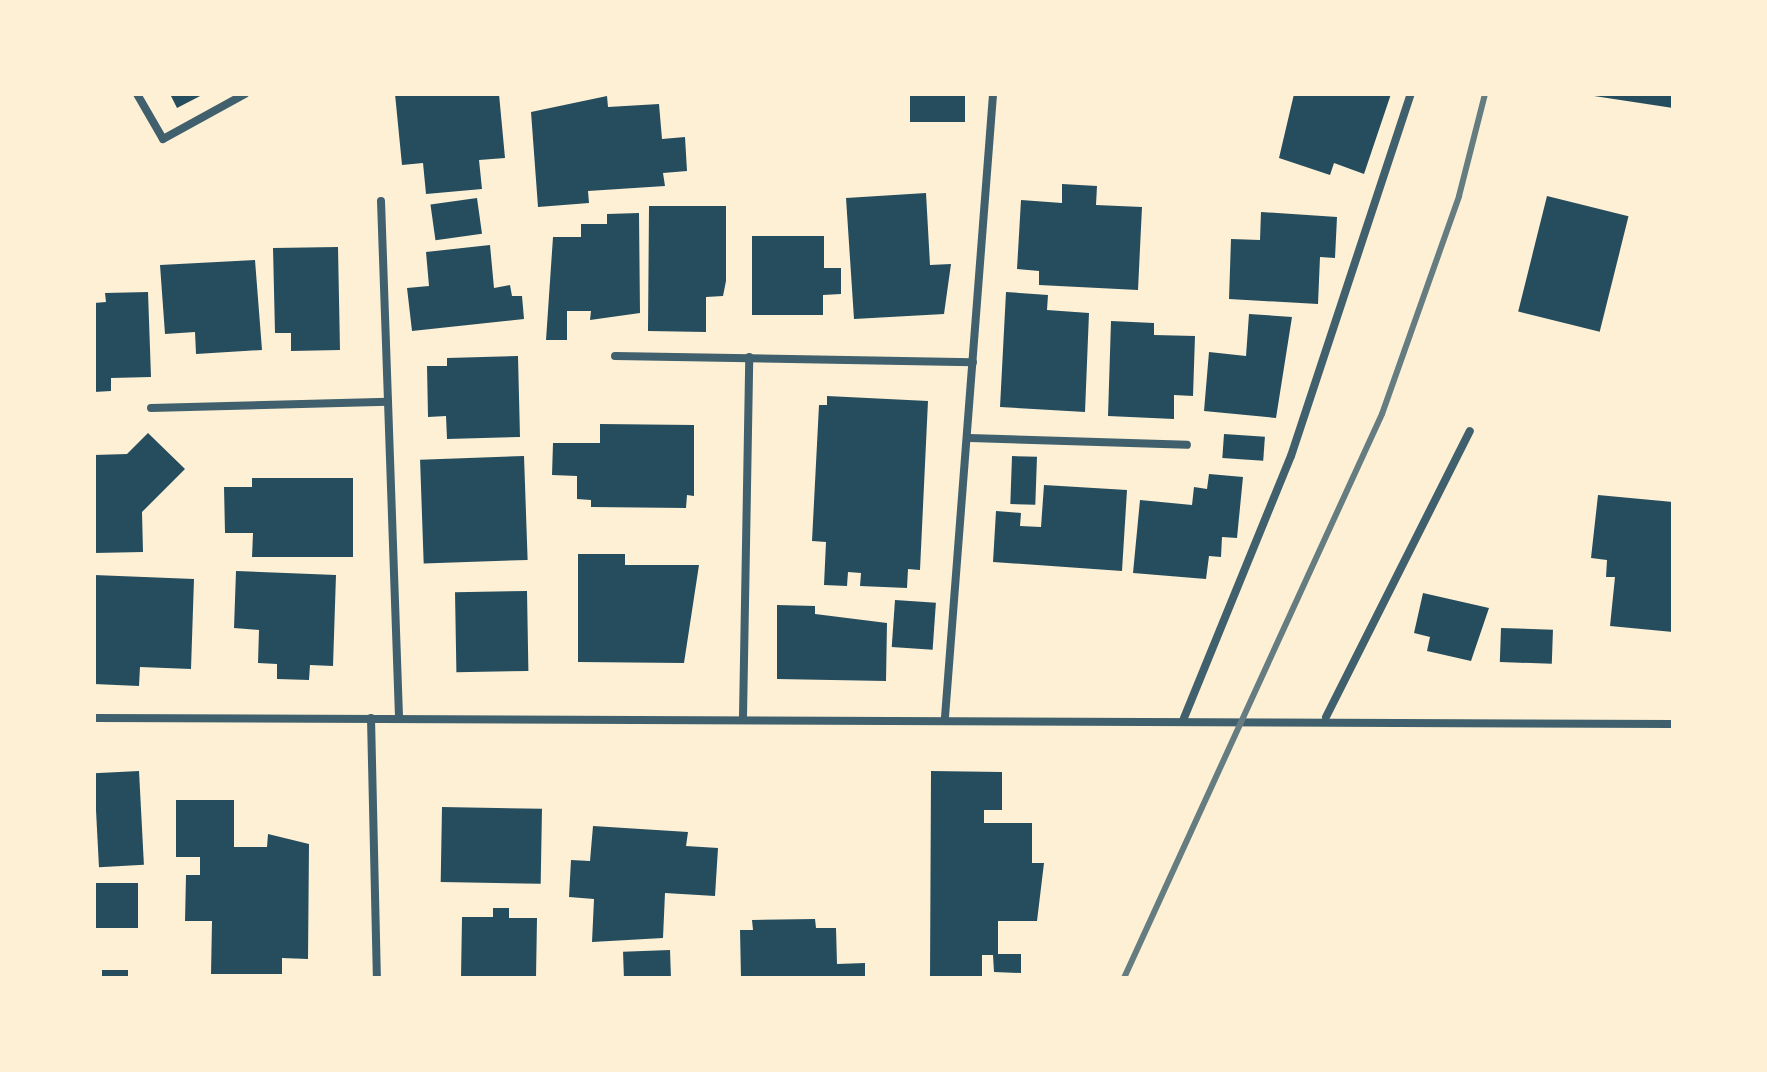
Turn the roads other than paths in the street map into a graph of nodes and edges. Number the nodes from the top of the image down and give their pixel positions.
1 (137, 94) edge
2 (245, 94) edge
3 (993, 94) edge
4 (1411, 94) edge
5 (381, 201) dead end
6 (615, 356) dead end
7 (749, 357) junction
8 (973, 362) junction
9 (388, 402) junction
10 (151, 408) dead end
11 (1470, 431) dead end
12 (970, 438) junction
13 (1187, 445) dead end
14 (399, 717) junction
15 (743, 717) junction
16 (945, 717) junction
17 (1326, 717) junction
18 (94, 718) edge
19 (371, 718) junction
20 (1184, 718) junction
21 (1673, 724) edge
22 (377, 978) edge

1 - 2 street
3 - 8 street
4 - 20 street
5 - 9 street
6 - 7 street
7 - 8 street
7 - 15 street
8 - 12 street
9 - 10 street
9 - 14 street
11 - 17 street
12 - 13 street
12 - 16 street
14 - 15 street
14 - 19 street
15 - 16 street
16 - 20 street
17 - 20 street
17 - 21 street
18 - 19 street
19 - 22 street

